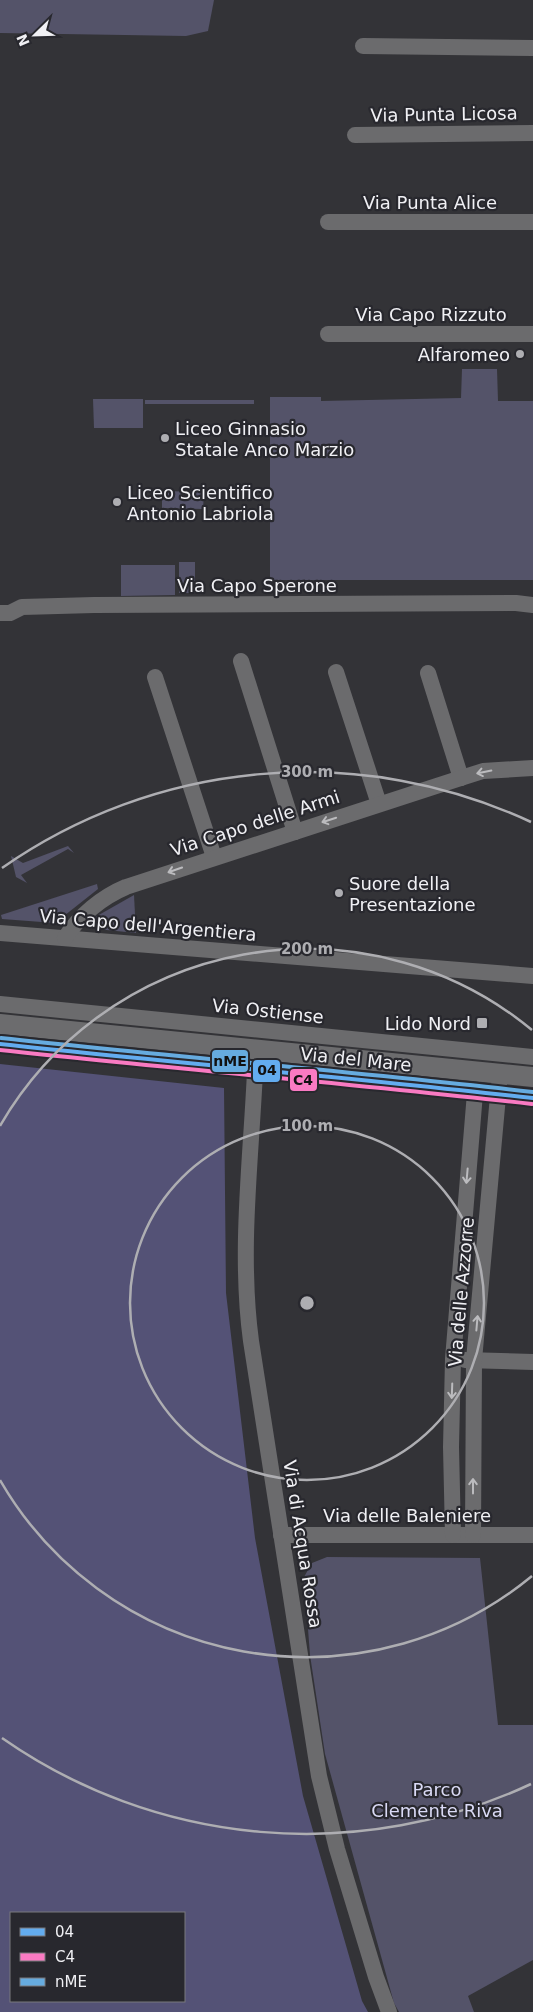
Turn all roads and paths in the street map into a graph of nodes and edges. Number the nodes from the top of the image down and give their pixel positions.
1 (363, 46) dead end
2 (533, 48) edge
3 (533, 133) edge
4 (355, 135) dead end
5 (328, 222) dead end
6 (533, 222) edge
7 (328, 334) dead end
8 (533, 334) edge
9 (533, 598) edge
10 (516, 603) junction
11 (533, 605) edge
12 (0, 612) edge
13 (241, 661) dead end
14 (336, 672) dead end
15 (428, 673) dead end
16 (155, 677) dead end
17 (533, 768) edge
18 (461, 778) junction
19 (379, 804) junction
20 (295, 832) junction
21 (214, 857) junction
22 (0, 933) edge
23 (65, 938) junction
24 (533, 976) edge
25 (0, 1004) edge
26 (0, 1024) edge
27 (0, 1044) edge
28 (533, 1057) edge
29 (502, 1064) junction
30 (255, 1071) junction
31 (533, 1076) edge
32 (475, 1093) junction
33 (498, 1095) junction
34 (533, 1098) edge
35 (470, 1150) junction
36 (492, 1153) junction
37 (453, 1359) junction
38 (474, 1360) junction
39 (533, 1362) edge
40 (473, 1534) junction
41 (281, 1535) junction
42 (533, 1535) edge
43 (453, 1536) junction
44 (389, 2012) edge

1 - 2 street
3 - 4 street, Via Punta Licosa
5 - 6 street, Via Punta Alice
7 - 8 street, Via Capo Rizzuto
9 - 10 street, Via Capo Sperone
10 - 11 street, Via Capo Sperone
10 - 12 street, Via Capo Sperone
13 - 20 street
14 - 19 street
15 - 18 street
16 - 21 street
17 -> 18 street, Via Capo delle Armi
18 - 19 street, Via Capo delle Armi
19 -> 20 street, Via Capo delle Armi
20 - 21 street, Via Capo delle Armi
21 -> 23 street, Via Capo delle Armi
22 - 23 street, Via Capo dell'Argentiera
23 - 24 street, Via Capo dell'Argentiera
25 - 29 street, Via Ostiense
26 - 29 main road, Via del Mare
27 - 30 street
28 - 29 street, Via Ostiense
29 - 31 main road, Via del Mare
29 - 33 street, Via delle Azzorre
30 - 32 street
30 - 41 street, Via di Acqua Rossa
32 - 33 street
32 - 35 street, Via delle Azzorre
33 - 34 street
33 - 36 street, Via delle Azzorre
35 - 36 street
35 -> 37 street, Via delle Azzorre
38 -> 36 street, Via delle Azzorre
37 - 38 street
37 -> 43 street, Via delle Azzorre
38 - 39 street
40 -> 38 street, Via delle Azzorre
40 - 42 street, Via delle Baleniere
40 - 43 street, Via delle Baleniere
41 - 43 street, Via delle Baleniere
41 - 44 street, Via di Acqua Rossa

